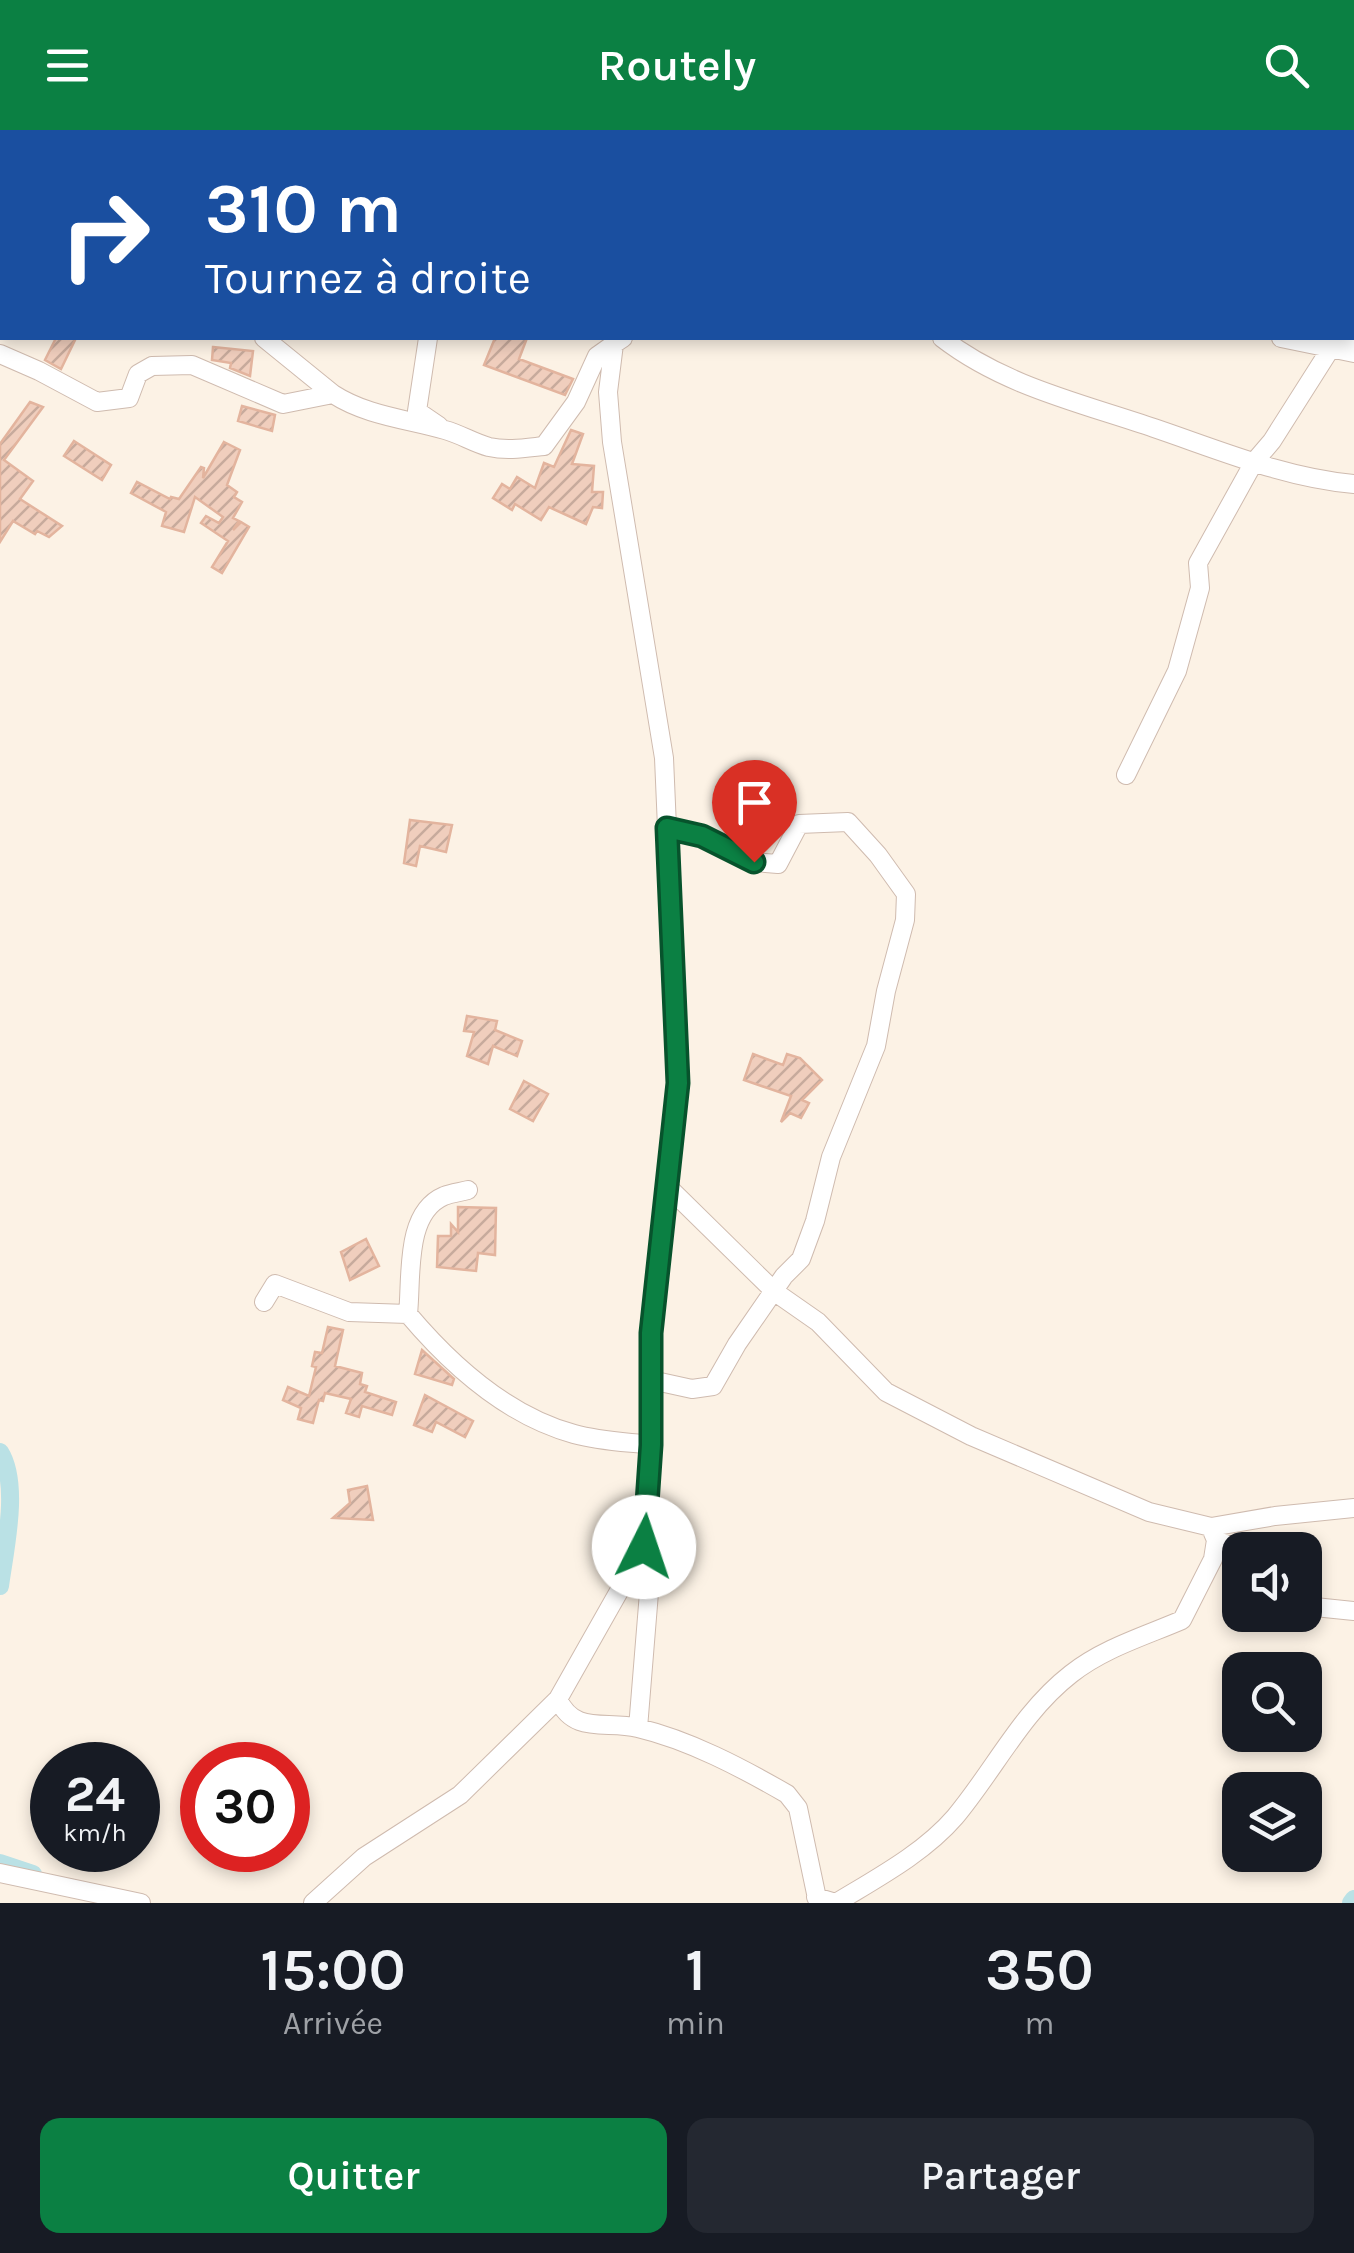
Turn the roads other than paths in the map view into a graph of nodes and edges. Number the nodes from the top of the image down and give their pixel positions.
1 (266, 340) edge
2 (428, 340) edge
3 (945, 340) edge
4 (1292, 340) edge
5 (1343, 340) edge
6 (618, 341) edge
7 (1330, 348) junction
8 (1354, 353) edge
9 (0, 354) edge
10 (333, 394) junction
11 (444, 430) junction
12 (1254, 462) junction
13 (1354, 484) edge
14 (1126, 775) dead end
15 (667, 828) junction
16 (668, 1186) junction
17 (468, 1190) dead end
18 (775, 1292) junction
19 (264, 1302) dead end
20 (408, 1314) junction
21 (651, 1380) junction
22 (651, 1445) junction
23 (1354, 1508) edge
24 (1213, 1534) junction
25 (1222, 1539) edge
26 (644, 1547) junction
27 (1322, 1608) edge
28 (1354, 1611) edge
29 (558, 1699) junction
30 (638, 1728) junction
31 (0, 1874) edge
32 (817, 1900) edge
33 (141, 1903) edge
34 (314, 1903) edge

1 - 10 street
2 - 11 street
3 - 12 street
4 - 7 street
5 - 7 street
6 - 11 street
6 - 15 street
7 - 8 street
7 - 12 street
9 - 10 street
10 - 11 street
12 - 13 street
12 - 14 street
15 - 16 street
15 - 18 street
16 - 18 street
16 - 21 street
17 - 20 street
18 - 21 street
18 - 24 street
19 - 20 street
20 - 22 street
21 - 22 street
22 - 26 street
23 - 24 street
24 - 25 street
24 - 32 street
26 - 29 street
26 - 30 street
27 - 28 street
29 - 30 street
29 - 34 street
30 - 32 street
31 - 33 street

